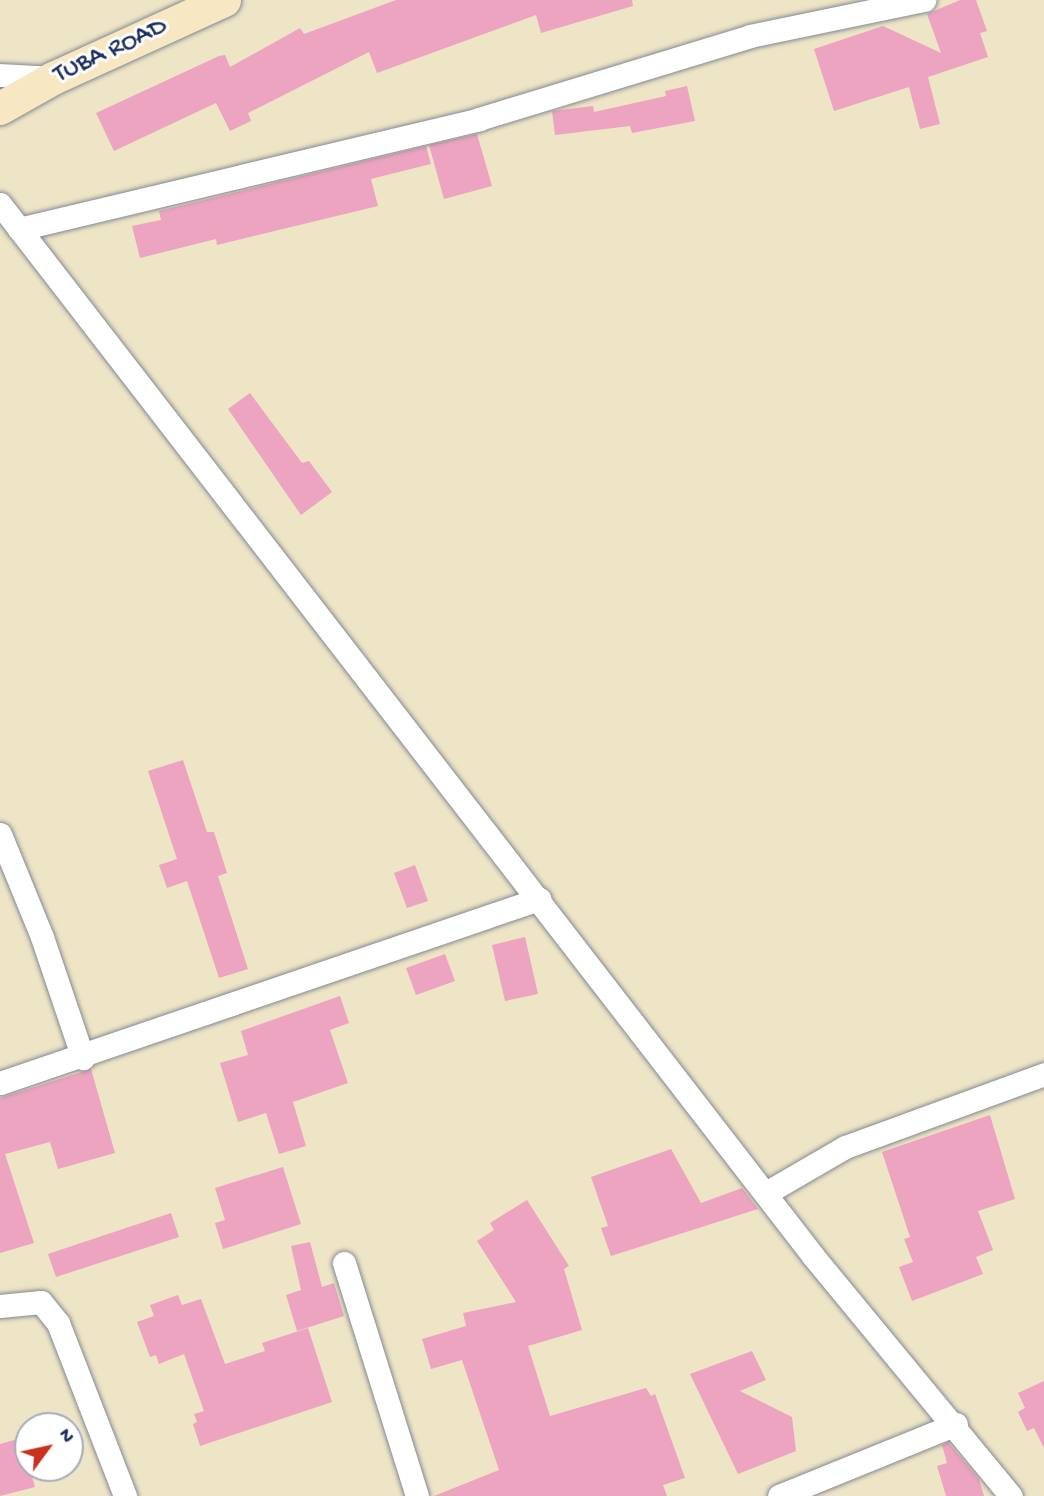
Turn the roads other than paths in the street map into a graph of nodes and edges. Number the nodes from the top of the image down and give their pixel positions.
1 (224, 0) edge
2 (924, 0) edge
3 (0, 75) edge
4 (53, 78) junction
5 (0, 107) edge
6 (0, 204) edge
7 (19, 229) junction
8 (0, 834) edge
9 (539, 899) junction
10 (83, 1058) junction
11 (1044, 1074) edge
12 (0, 1083) edge
13 (766, 1193) junction
14 (344, 1263) dead end
15 (0, 1306) edge
16 (956, 1424) junction
17 (125, 1496) edge
18 (417, 1496) edge
19 (779, 1496) edge
20 (1011, 1496) edge

1 - 4 street, TUBA ROAD
2 - 7 street
3 - 4 street
4 - 5 street, TUBA ROAD
6 - 7 street
7 - 9 street
8 - 10 street
9 - 10 street
9 - 13 street
10 - 12 street
11 - 13 street
13 - 16 street
14 - 18 street
15 - 17 street
16 - 19 street
16 - 20 street

